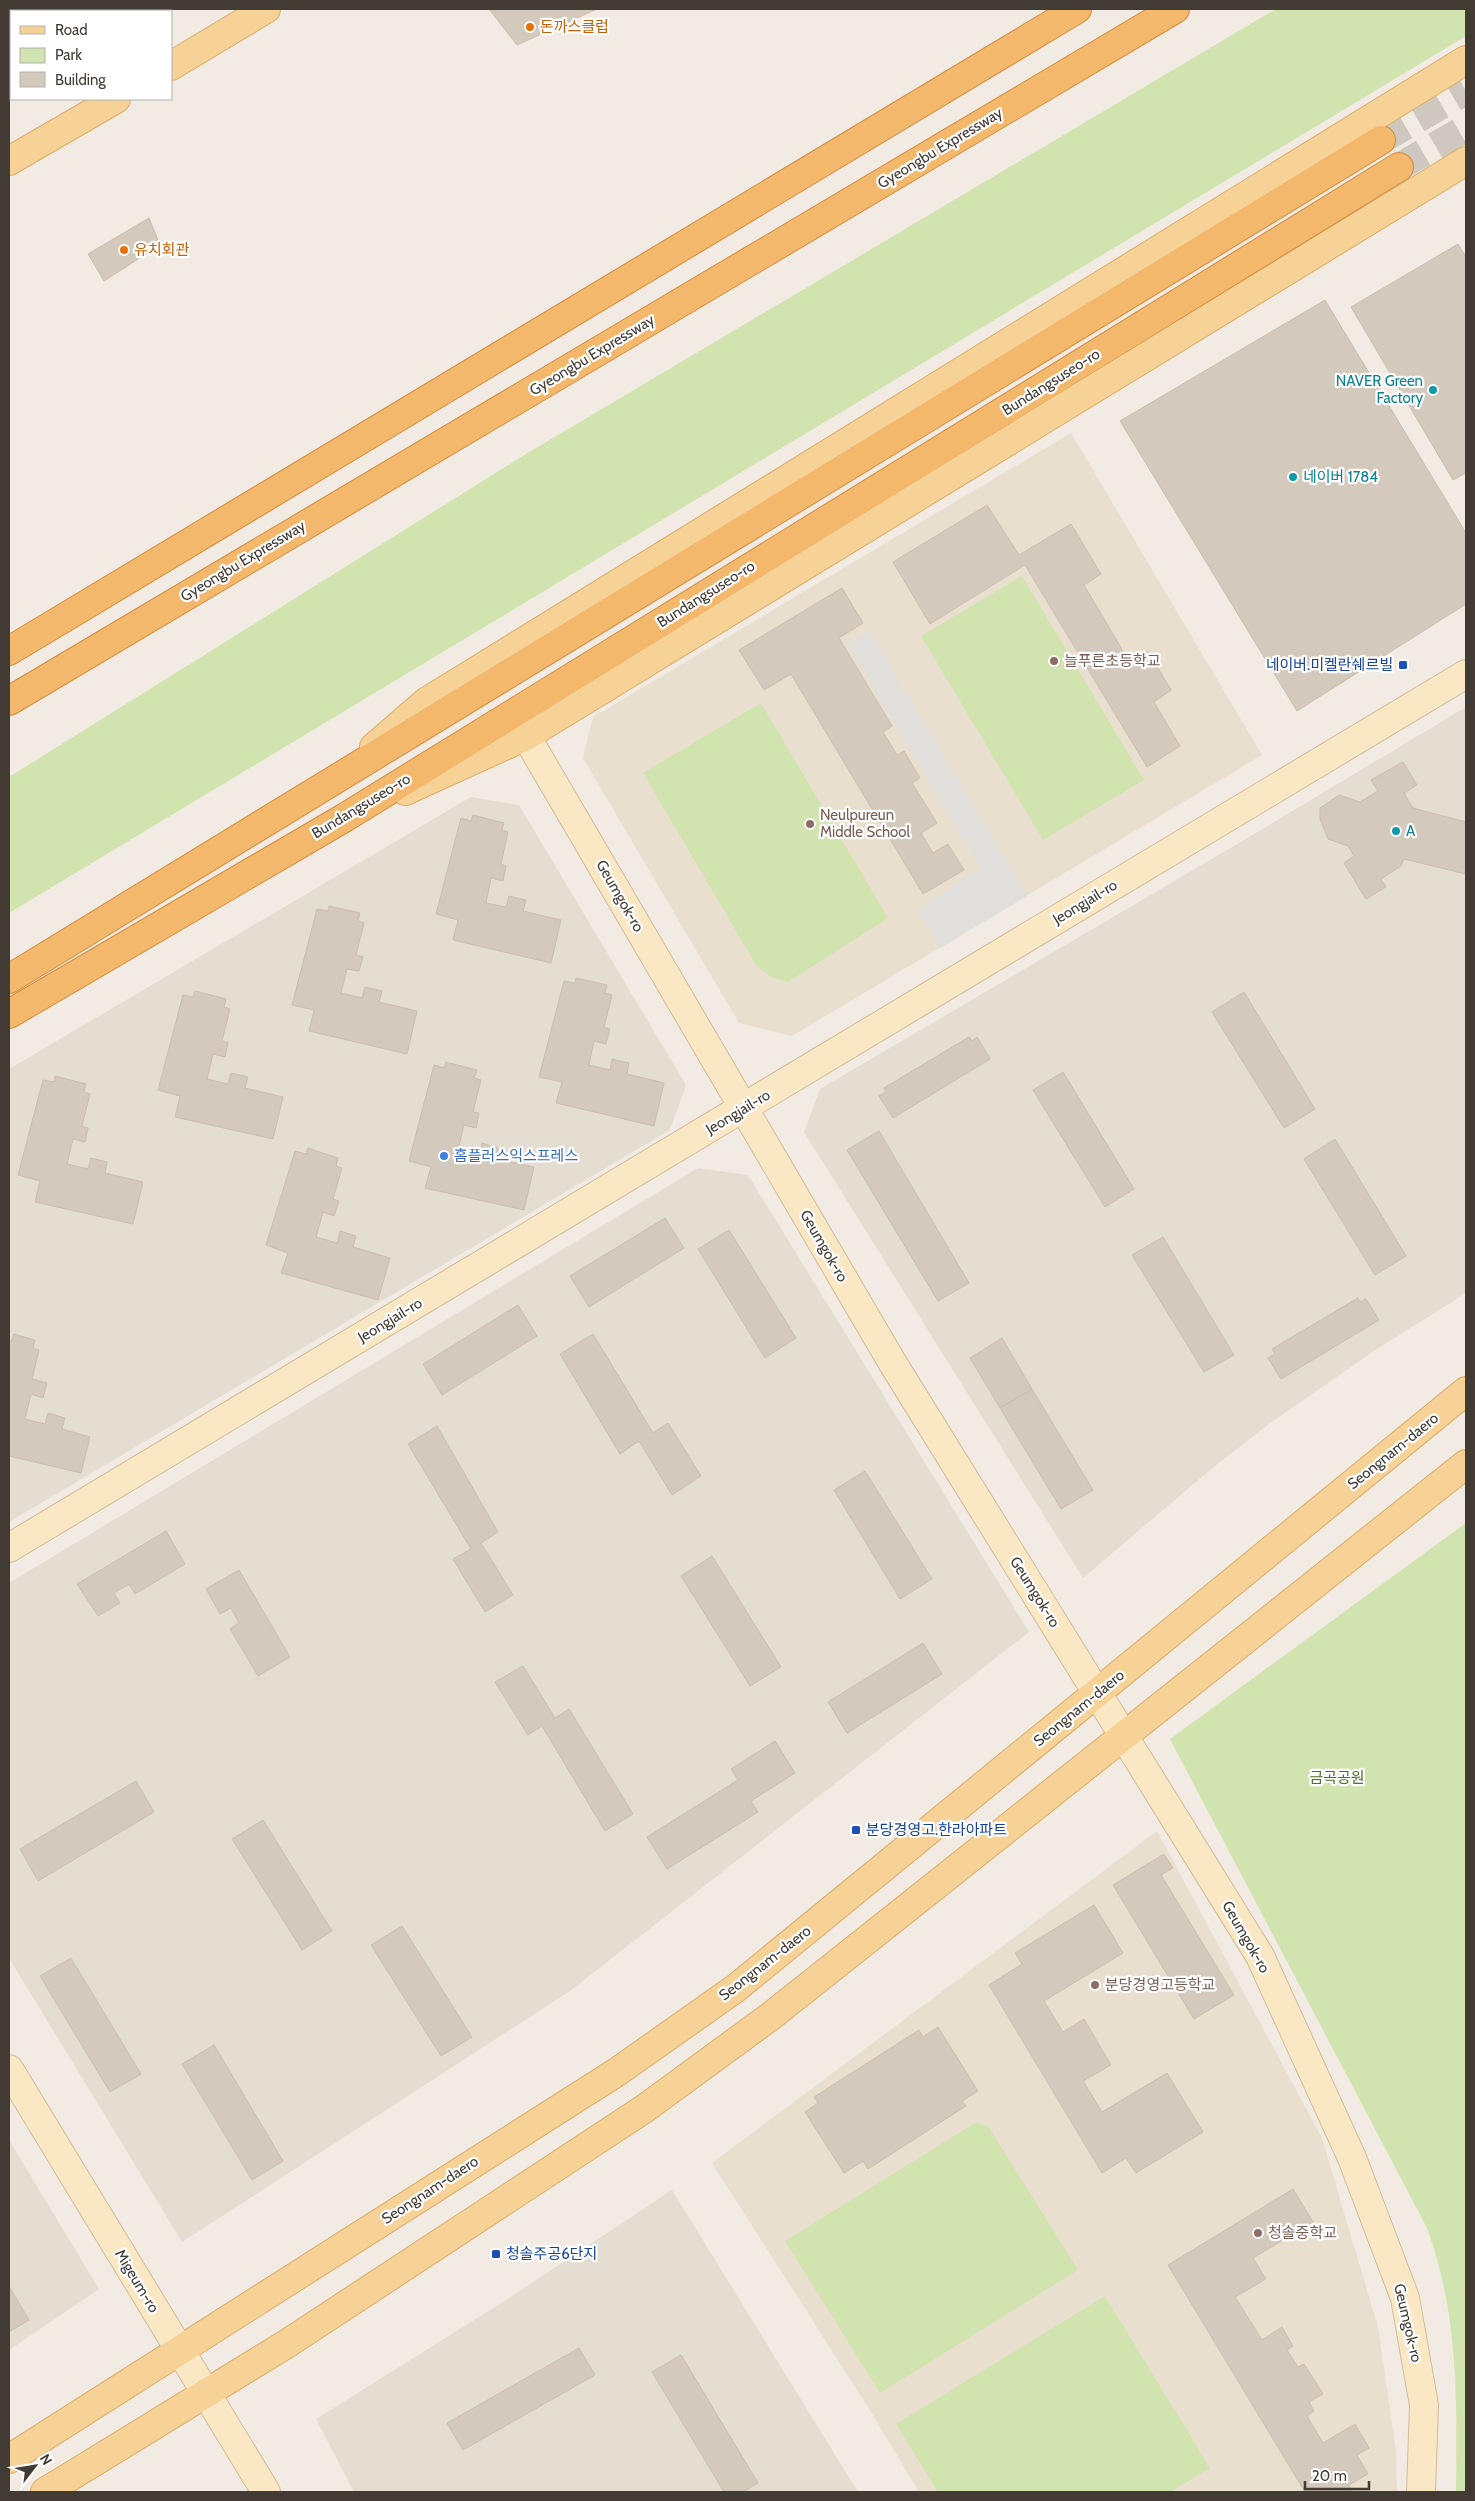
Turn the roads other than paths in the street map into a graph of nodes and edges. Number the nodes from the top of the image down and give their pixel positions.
1 (266, 9) edge
2 (1077, 9) edge
3 (1175, 9) edge
4 (1466, 61) edge
5 (172, 65) edge
6 (114, 100) edge
7 (1381, 140) tunnel mouth
8 (9, 160) edge
9 (1466, 161) edge
10 (1399, 167) tunnel mouth
11 (9, 651) edge
12 (1466, 674) edge
13 (9, 701) edge
14 (526, 736) junction
15 (339, 778) junction
16 (344, 818) junction
17 (9, 979) edge
18 (9, 1014) edge
19 (744, 1108) junction
20 (1466, 1391) edge
21 (1466, 1464) edge
22 (9, 1548) edge
23 (1098, 1693) junction
24 (1124, 1736) junction
25 (9, 2070) edge
26 (179, 2350) junction
27 (204, 2394) junction
28 (9, 2459) edge
29 (45, 2492) edge
30 (266, 2492) edge
31 (1422, 2492) edge

1 - 5 main road
2 - 11 highway
3 - 13 highway, Gyeongbu Expressway
4 - 15 main road
6 - 8 main road
7 - 15 highway
9 - 14 main road
10 - 16 highway, Bundangsuseo-ro
12 - 19 main road, Jeongjail-ro
14 - 16 main road
14 - 19 main road, Geumgok-ro
15 - 17 highway
16 - 18 highway, Bundangsuseo-ro
19 - 22 main road, Jeongjail-ro
19 - 23 main road, Geumgok-ro
20 - 23 main road, Seongnam-daero
21 - 24 main road
23 - 24 main road, Geumgok-ro
23 - 26 main road, Seongnam-daero
24 - 27 main road
24 - 31 main road, Geumgok-ro
25 - 26 main road, Migeum-ro
26 - 27 main road, Migeum-ro
26 - 28 main road, Seongnam-daero
27 - 29 main road
27 - 30 main road, Migeum-ro

